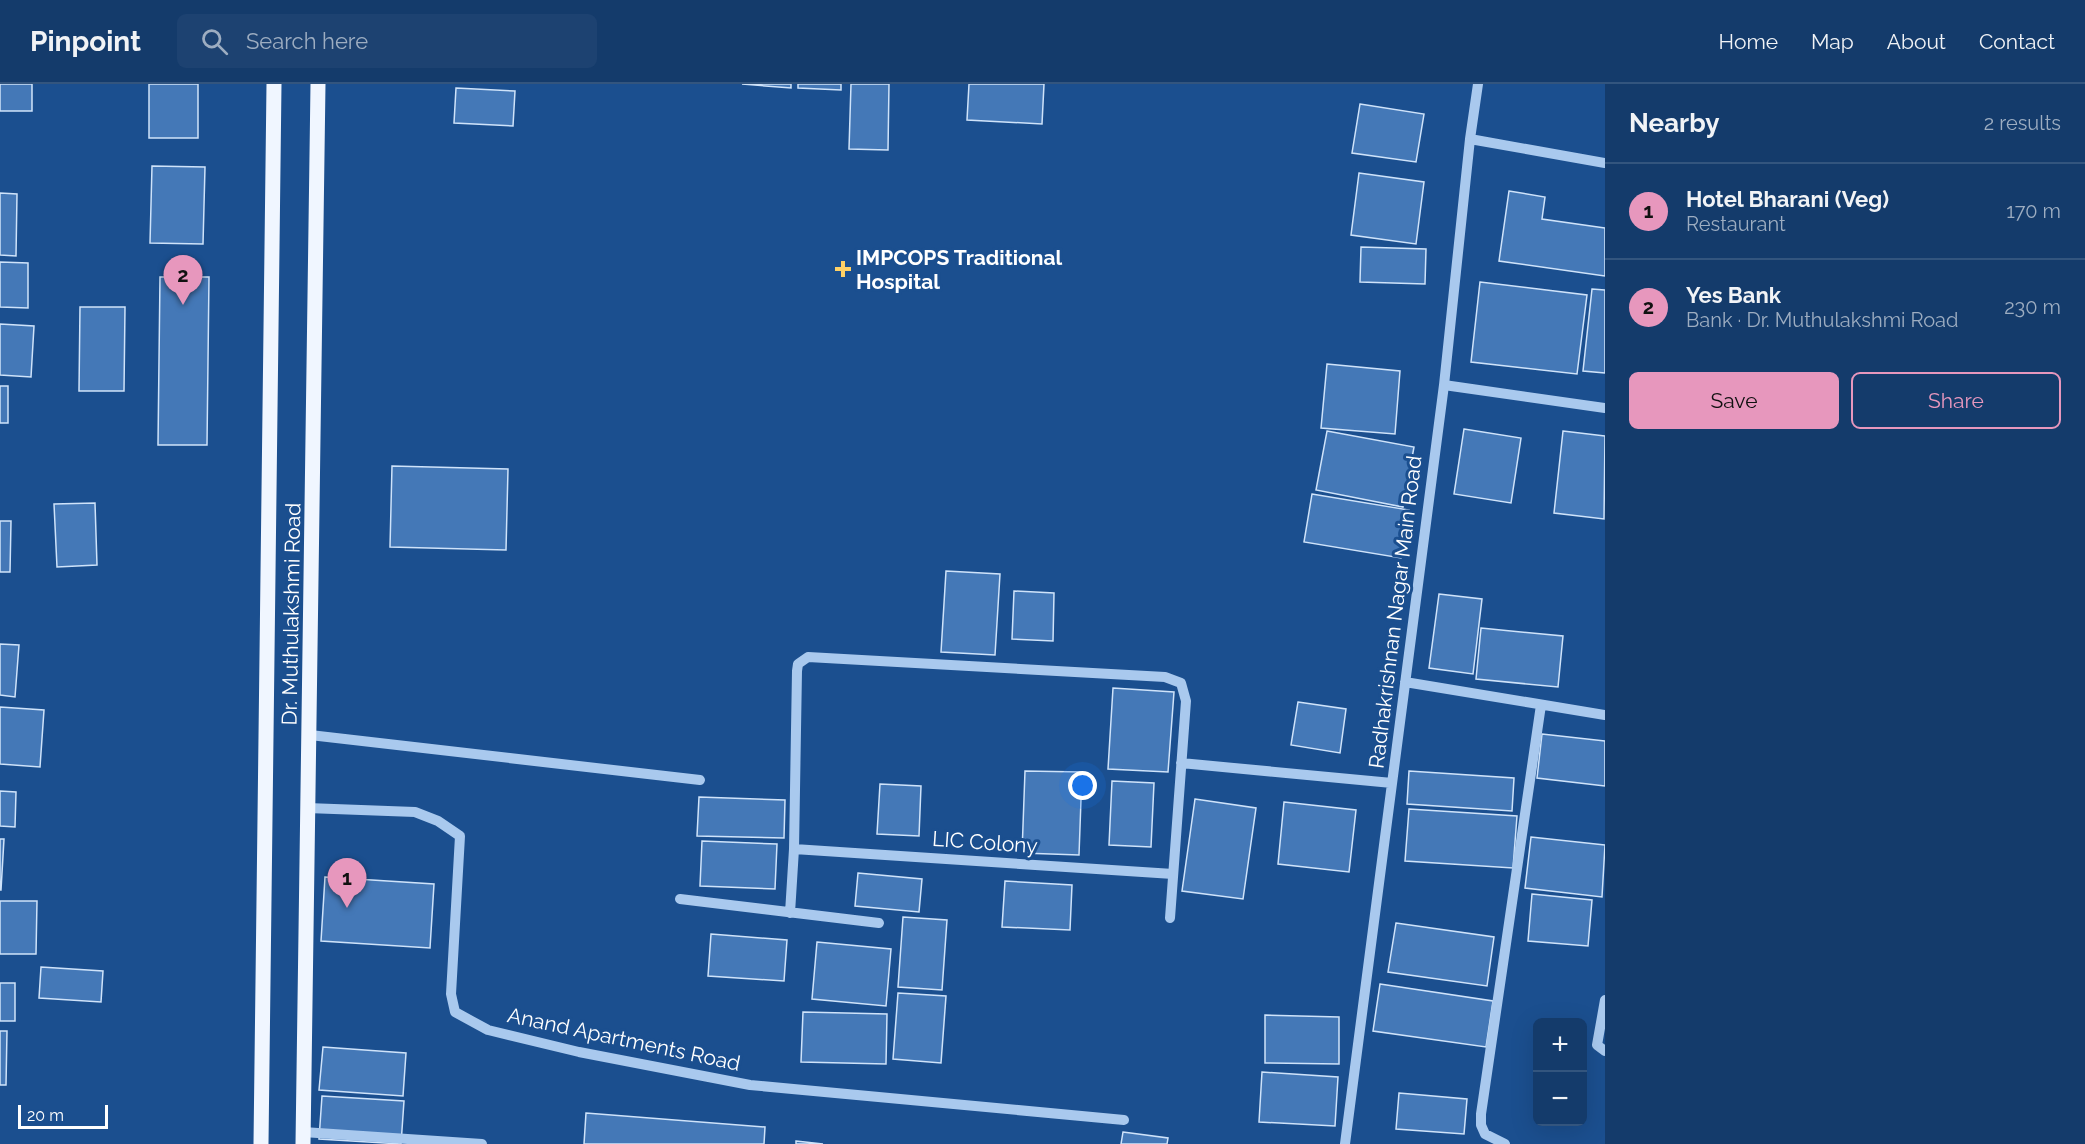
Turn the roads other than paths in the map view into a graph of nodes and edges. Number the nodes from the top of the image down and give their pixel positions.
1 (274, 84) edge
2 (318, 84) edge
3 (1478, 84) edge
4 (1470, 139) junction
5 (1605, 163) edge
6 (1444, 385) junction
7 (1605, 408) edge
8 (1405, 682) junction
9 (1541, 705) junction
10 (1605, 715) edge
11 (310, 735) junction
12 (1181, 763) junction
13 (700, 780) dead end
14 (1392, 783) junction
15 (308, 808) junction
16 (794, 849) junction
17 (1173, 874) junction
18 (680, 899) dead end
19 (790, 913) junction
20 (1170, 918) dead end
21 (879, 923) dead end
22 (1605, 1000) edge
23 (1605, 1051) edge
24 (1124, 1120) dead end
25 (303, 1138) edge
26 (261, 1144) edge
27 (482, 1144) edge
28 (1345, 1144) edge
29 (1505, 1144) edge

1 - 26 main road, Dr. Muthulakshmi Road
2 - 11 main road, Dr. Muthulakshmi Road
3 - 4 street, Radhakrishnan Nagar Main Road
4 - 5 street
4 - 6 street, Radhakrishnan Nagar Main Road
6 - 7 street
6 - 8 street, Radhakrishnan Nagar Main Road
8 - 9 street
8 - 14 street, Radhakrishnan Nagar Main Road
9 - 10 street
9 - 29 street
11 - 13 street
11 - 15 main road, Dr. Muthulakshmi Road
12 - 14 street
12 - 16 street
12 - 17 street
14 - 28 street, Radhakrishnan Nagar Main Road
15 - 24 street, Anand Apartments Road
15 - 25 main road, Dr. Muthulakshmi Road
16 - 17 street, LIC Colony
16 - 19 street
17 - 20 street
18 - 19 street
19 - 21 street
22 - 23 street
25 - 27 street

